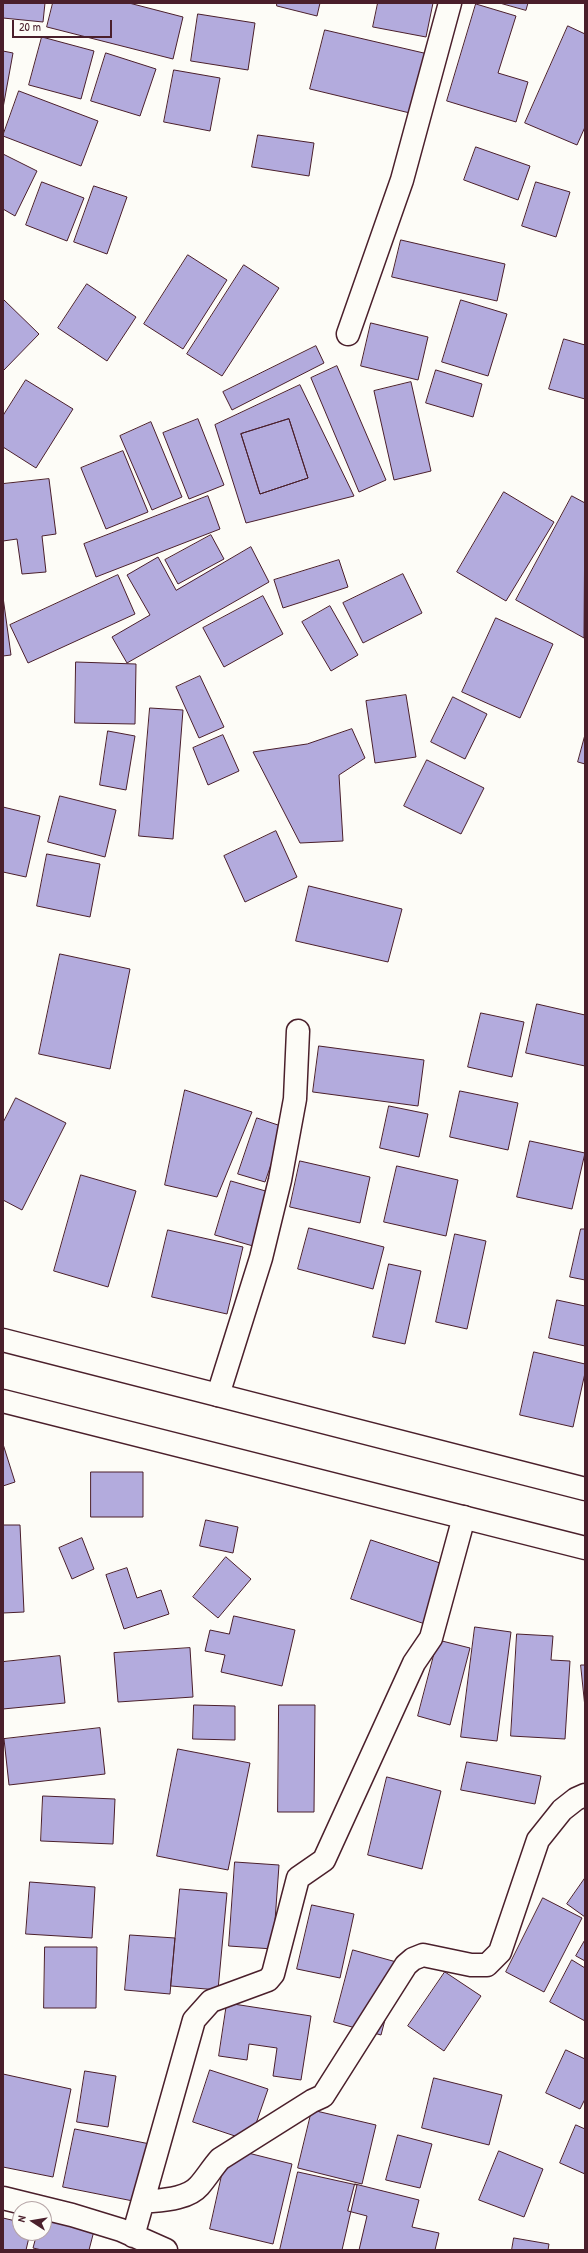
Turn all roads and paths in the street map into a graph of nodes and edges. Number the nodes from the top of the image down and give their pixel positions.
1 (450, 3) edge
2 (348, 334) dead end
3 (298, 1031) dead end
4 (3, 1340) edge
5 (218, 1395) junction
6 (3, 1401) edge
7 (585, 1489) edge
8 (464, 1517) junction
9 (585, 1548) edge
10 (585, 1795) edge
11 (3, 2198) edge
12 (142, 2202) junction
13 (133, 2236) junction
14 (166, 2250) edge

1 - 2 street
3 - 5 street
4 - 5 street
5 - 7 street
6 - 8 street
8 - 9 street
8 - 12 street
10 - 12 street
11 - 13 street
12 - 13 street
13 - 14 street

